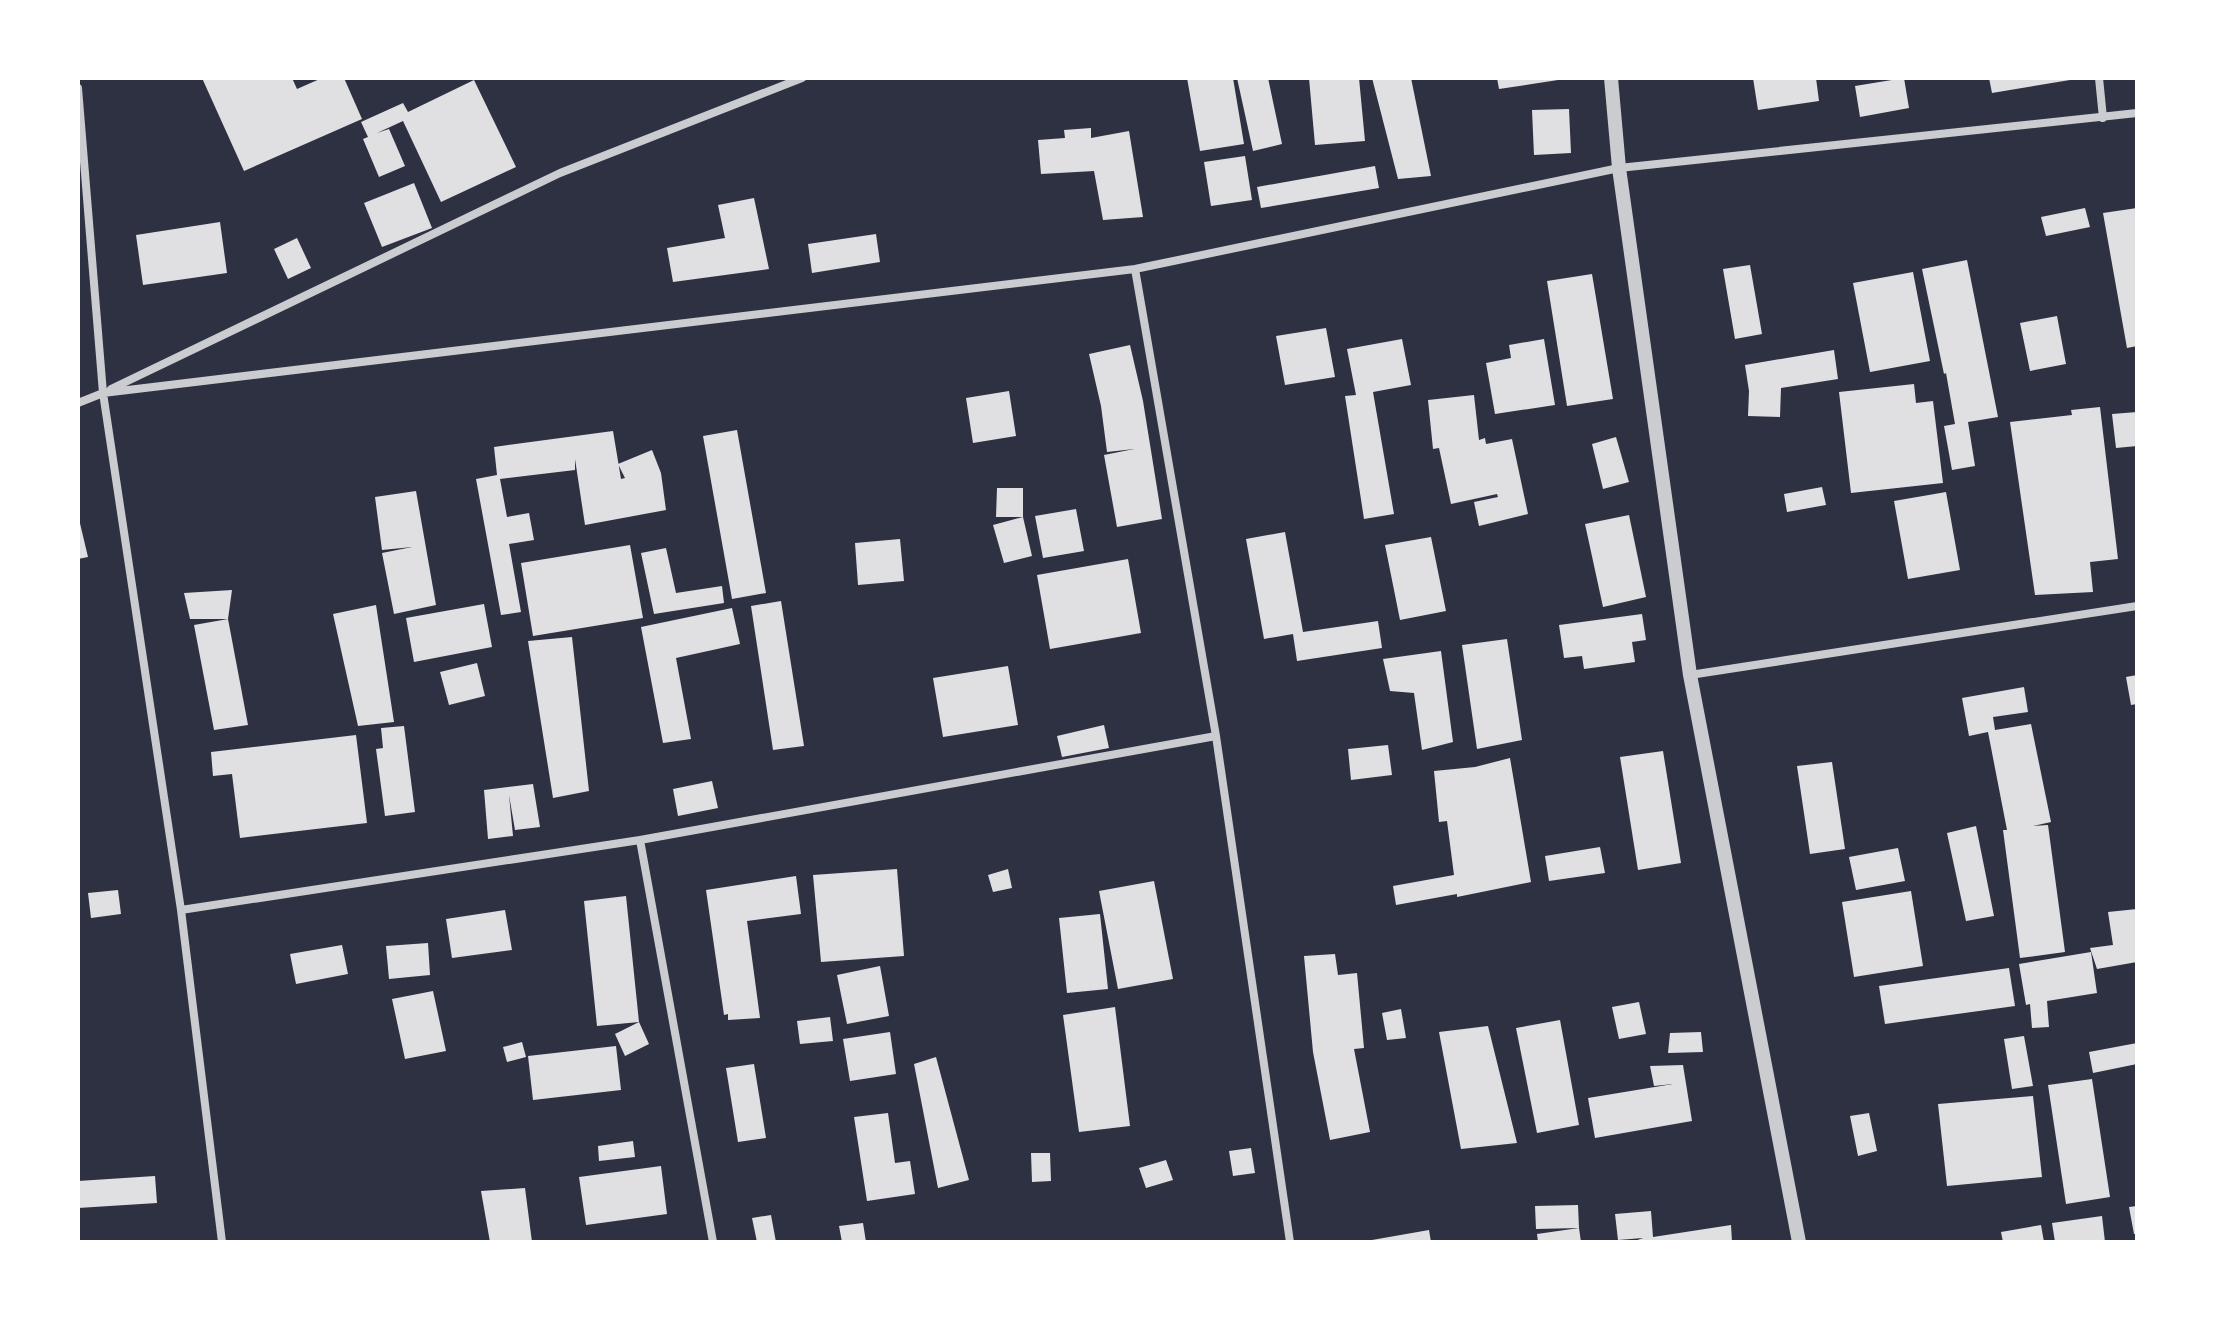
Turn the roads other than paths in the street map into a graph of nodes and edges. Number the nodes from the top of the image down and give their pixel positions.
1 (802, 78) edge
2 (1611, 78) edge
3 (2099, 78) edge
4 (78, 88) edge
5 (2137, 113) edge
6 (2103, 118) junction
7 (1619, 168) junction
8 (1135, 269) junction
9 (103, 393) junction
10 (78, 403) edge
11 (2137, 606) edge
12 (1690, 675) junction
13 (1216, 736) junction
14 (640, 840) junction
15 (181, 910) junction
16 (222, 1242) edge
17 (713, 1242) edge
18 (1290, 1242) edge
19 (1799, 1242) edge

1 - 9 street
2 - 7 street
3 - 6 street
4 - 9 street
5 - 6 street
6 - 7 street
7 - 8 street
7 - 12 street
8 - 9 street
8 - 13 street
9 - 10 street
9 - 15 street
11 - 12 street
12 - 19 street
13 - 14 street
13 - 18 street
14 - 15 street
14 - 17 street
15 - 16 street

